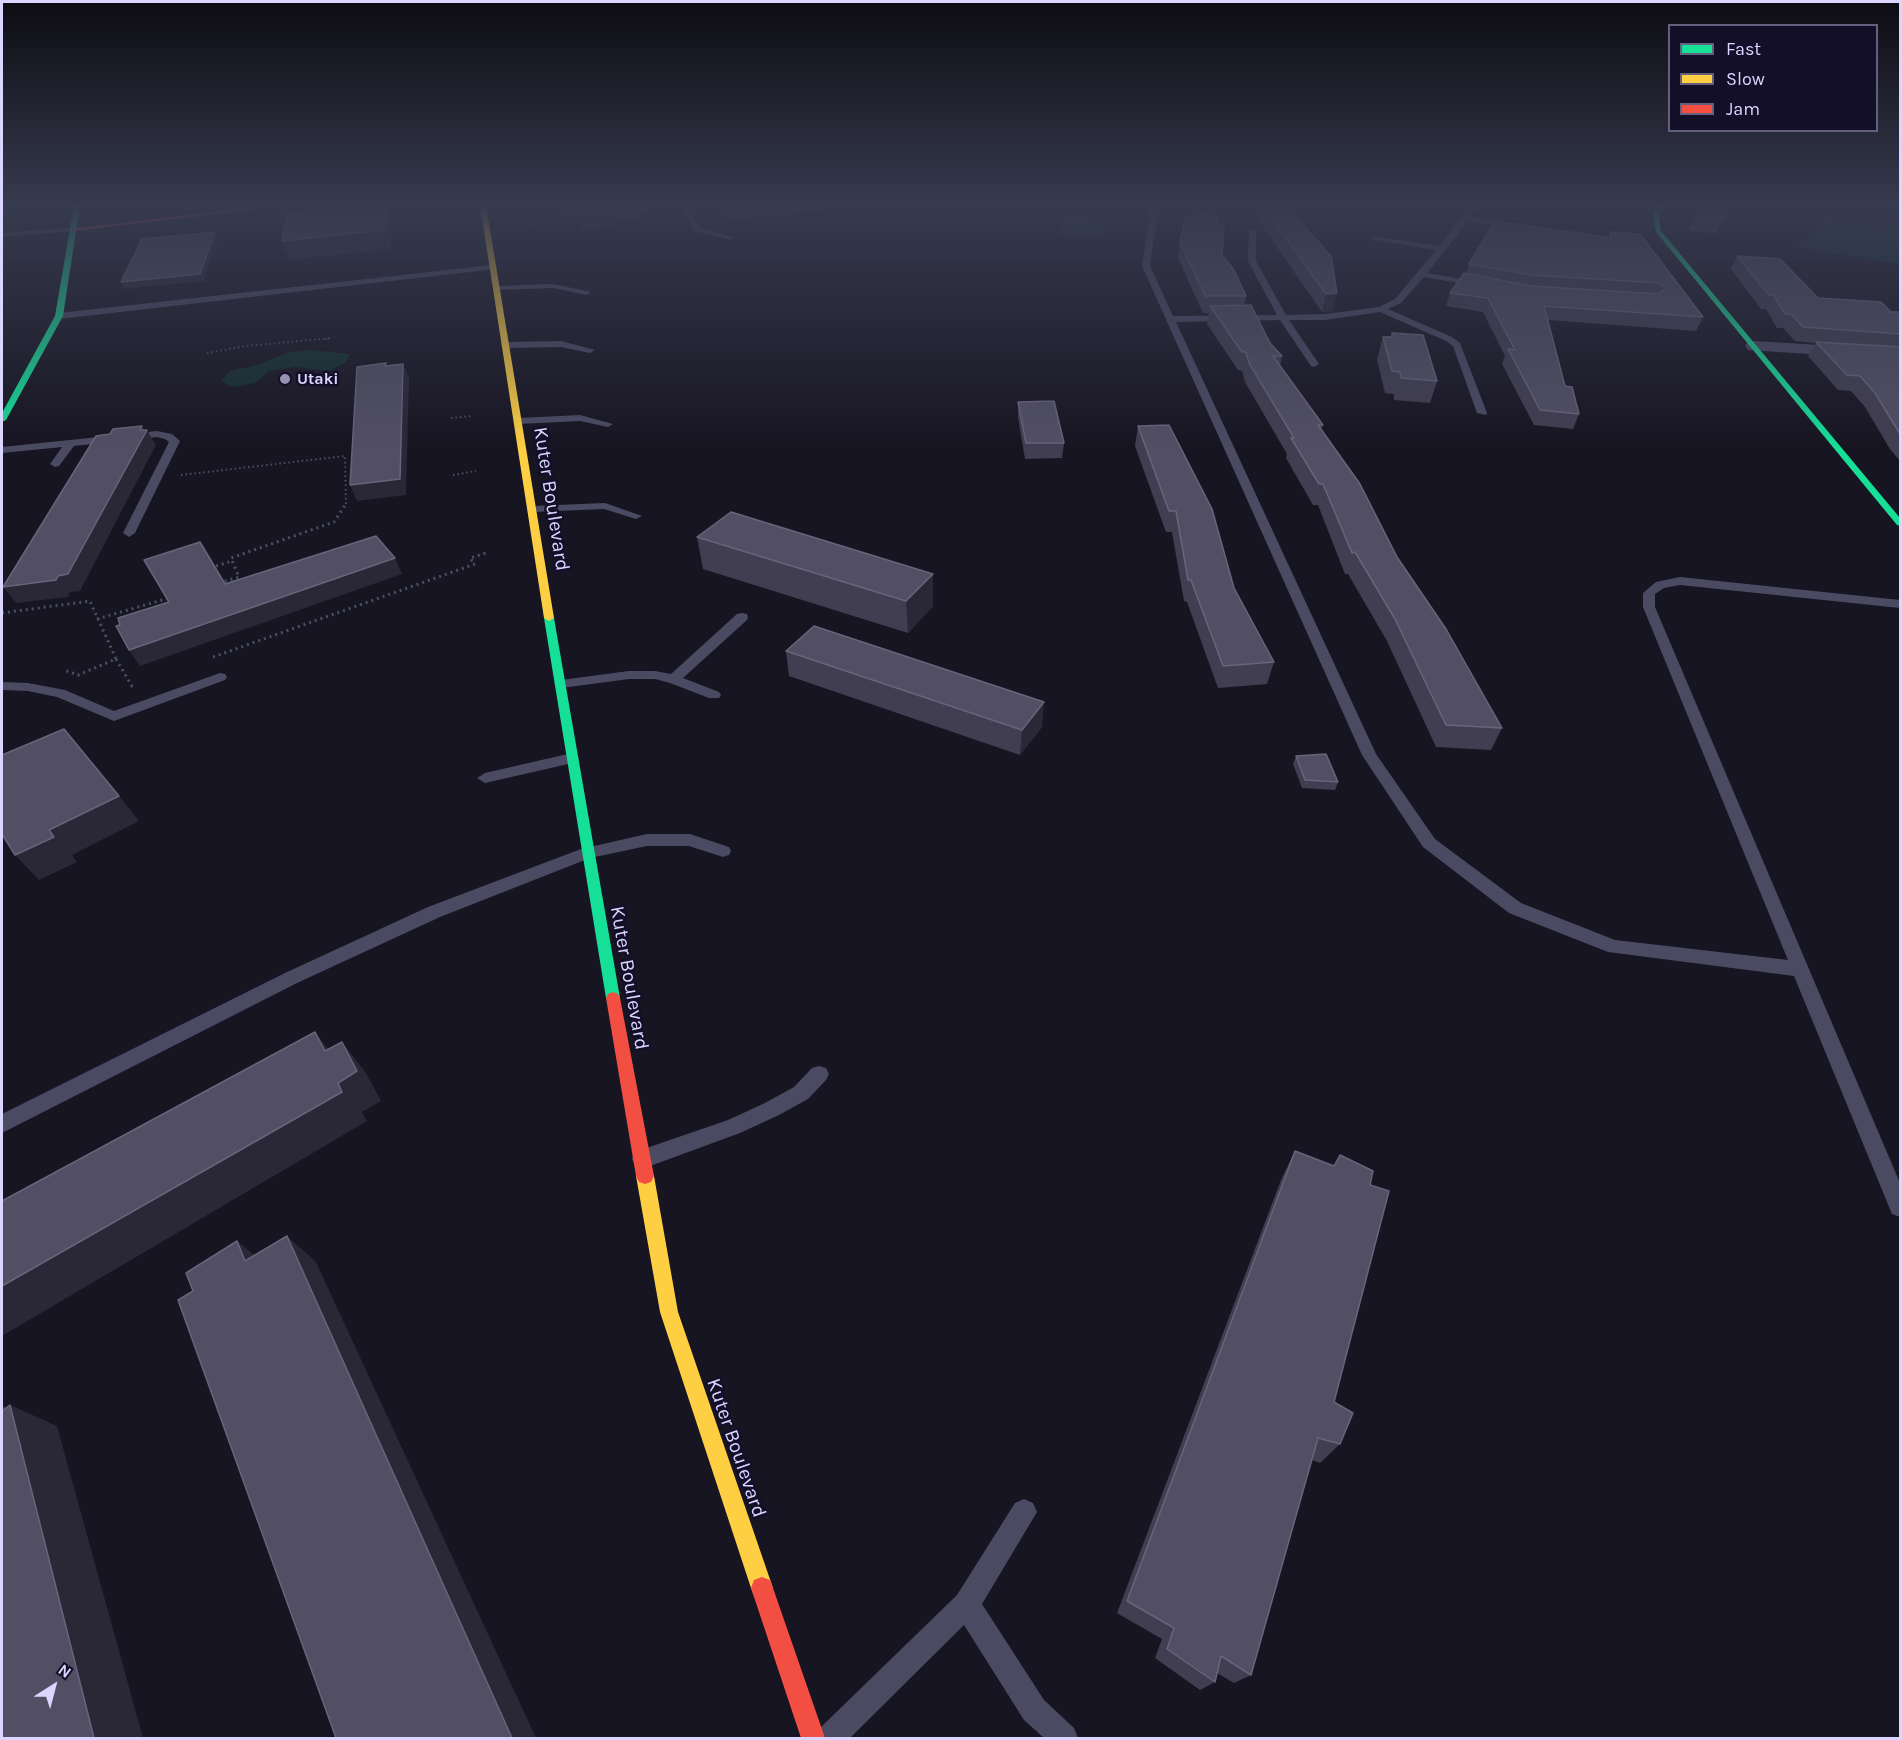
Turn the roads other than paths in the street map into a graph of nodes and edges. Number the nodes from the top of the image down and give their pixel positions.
1 (64, 286) edge
2 (324, 286) edge
3 (547, 286) edge
4 (554, 286) edge
5 (1155, 286) edge
6 (1266, 286) edge
7 (1411, 286) edge
8 (1487, 286) edge
9 (1704, 286) edge
10 (1491, 287) edge
11 (497, 288) joint
12 (587, 292) dead end
13 (1381, 309) junction
14 (59, 316) junction
15 (1170, 319) junction
16 (1284, 319) junction
17 (506, 345) junction
18 (1754, 346) junction
19 (590, 350) dead end
20 (1900, 355) edge
21 (1314, 364) dead end
22 (1482, 413) dead end
23 (2, 420) edge
24 (519, 422) junction
25 (608, 424) dead end
26 (70, 444) junction
27 (2, 450) edge
28 (55, 464) dead end
29 (533, 509) junction
30 (636, 516) dead end
31 (1900, 523) edge
32 (129, 533) dead end
33 (1900, 604) edge
34 (742, 617) dead end
35 (220, 677) dead end
36 (674, 679) junction
37 (561, 684) junction
38 (2, 686) edge
39 (714, 695) dead end
40 (572, 758) junction
41 (485, 778) dead end
42 (723, 851) dead end
43 (587, 853) junction
44 (1799, 969) junction
45 (819, 1074) dead end
46 (2, 1124) edge
47 (642, 1159) junction
48 (1900, 1207) edge
49 (1024, 1512) dead end
50 (966, 1604) junction
51 (813, 1738) edge
52 (830, 1738) edge
53 (1064, 1738) edge

1 - 14 street
2 - 14 lane
3 - 11 lane
4 - 12 lane
5 - 15 lane
6 - 16 lane
7 - 13 lane
8 - 10 lane
9 - 18 street
11 - 17 street, Kuter Boulevard
13 - 16 lane
13 - 22 lane
14 - 23 street
15 - 16 lane
15 - 44 lane
16 - 21 lane
17 - 19 lane
17 - 24 street, Kuter Boulevard
18 - 20 street
18 - 31 street
24 - 25 lane
24 - 29 street, Kuter Boulevard
26 - 27 lane
26 - 28 lane
26 - 32 lane
29 - 30 lane
29 - 37 street, Kuter Boulevard
33 - 44 lane
34 - 36 lane
35 - 38 lane
36 - 37 lane
36 - 39 lane
37 - 40 street, Kuter Boulevard
40 - 41 lane
40 - 43 street, Kuter Boulevard
42 - 43 lane
43 - 46 lane
43 - 47 street, Kuter Boulevard
44 - 48 lane
45 - 47 lane
47 - 51 street, Kuter Boulevard
49 - 50 lane
50 - 52 lane
50 - 53 lane

